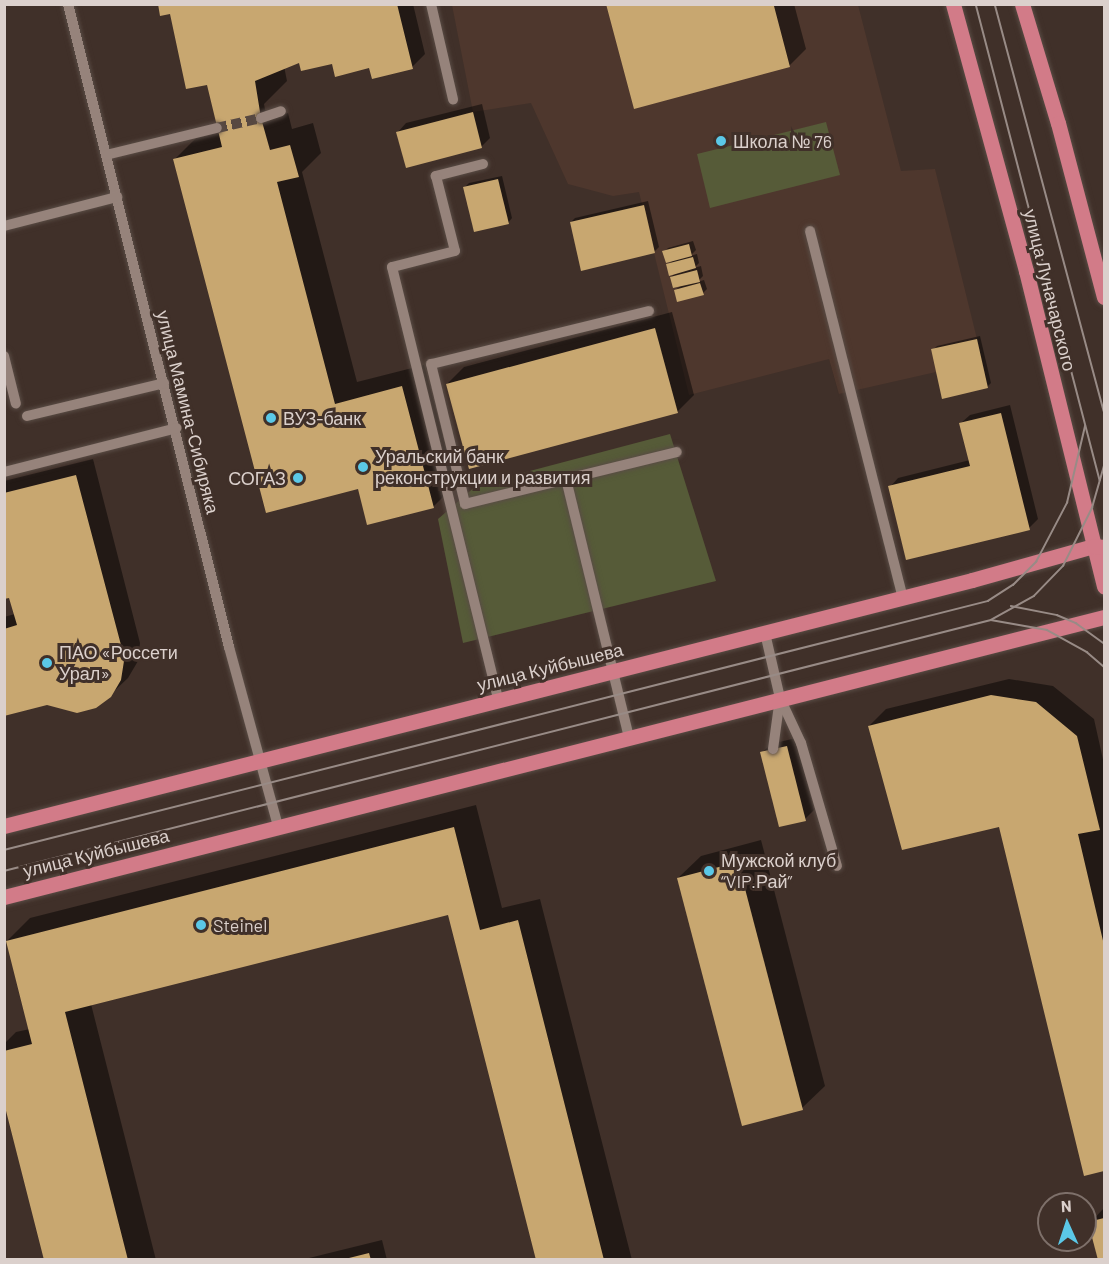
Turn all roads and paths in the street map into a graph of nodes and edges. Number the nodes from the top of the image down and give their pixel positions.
1 (68, 4) edge
2 (431, 4) edge
3 (953, 4) edge
4 (1022, 4) edge
5 (453, 99) dead end
6 (281, 111) dead end
7 (261, 118) tunnel mouth
8 (217, 128) tunnel mouth
9 (106, 155) junction
10 (483, 164) dead end
11 (117, 197) junction
12 (4, 226) edge
13 (810, 231) dead end
14 (1104, 297) edge
15 (649, 311) dead end
16 (4, 356) edge
17 (164, 383) junction
18 (16, 404) dead end
19 (27, 416) dead end
20 (176, 428) junction
21 (677, 452) dead end
22 (4, 472) edge
23 (566, 479) junction
24 (1099, 546) edge
25 (1104, 587) edge
26 (903, 598) junction
27 (1104, 616) edge
28 (765, 633) junction
29 (612, 672) junction
30 (780, 698) junction
31 (499, 701) junction
32 (629, 736) junction
33 (773, 749) dead end
34 (261, 761) junction
35 (4, 826) edge
36 (278, 826) junction
37 (837, 866) dead end
38 (4, 897) edge

1 - 9 street, улица Мамина-Сибиряка
2 - 5 street
3 - 24 main road, улица Луначарского
4 - 14 main road
6 - 7 street
8 - 9 street
9 - 11 street, улица Мамина-Сибиряка
10 - 31 street
11 - 12 street
11 - 17 street, улица Мамина-Сибиряка
13 - 26 street
15 - 23 street
16 - 18 street
17 - 19 street
17 - 20 street, улица Мамина-Сибиряка
20 - 22 street
20 - 34 street, улица Мамина-Сибиряка
21 - 23 street
23 - 29 street
24 - 25 main road, улица Луначарского
24 - 26 main road, улица Куйбышева
26 - 28 main road, улица Куйбышева
27 - 30 main road, улица Куйбышева
28 - 29 main road, улица Куйбышева
28 - 30 street
29 - 31 main road, улица Куйбышева
29 - 32 street
30 - 32 main road, улица Куйбышева
30 - 33 street
30 - 37 street
31 - 34 main road, улица Куйбышева
32 - 36 main road, улица Куйбышева
34 - 35 main road, улица Куйбышева
34 - 36 street, улица Мамина-Сибиряка
36 - 38 main road, улица Куйбышева

